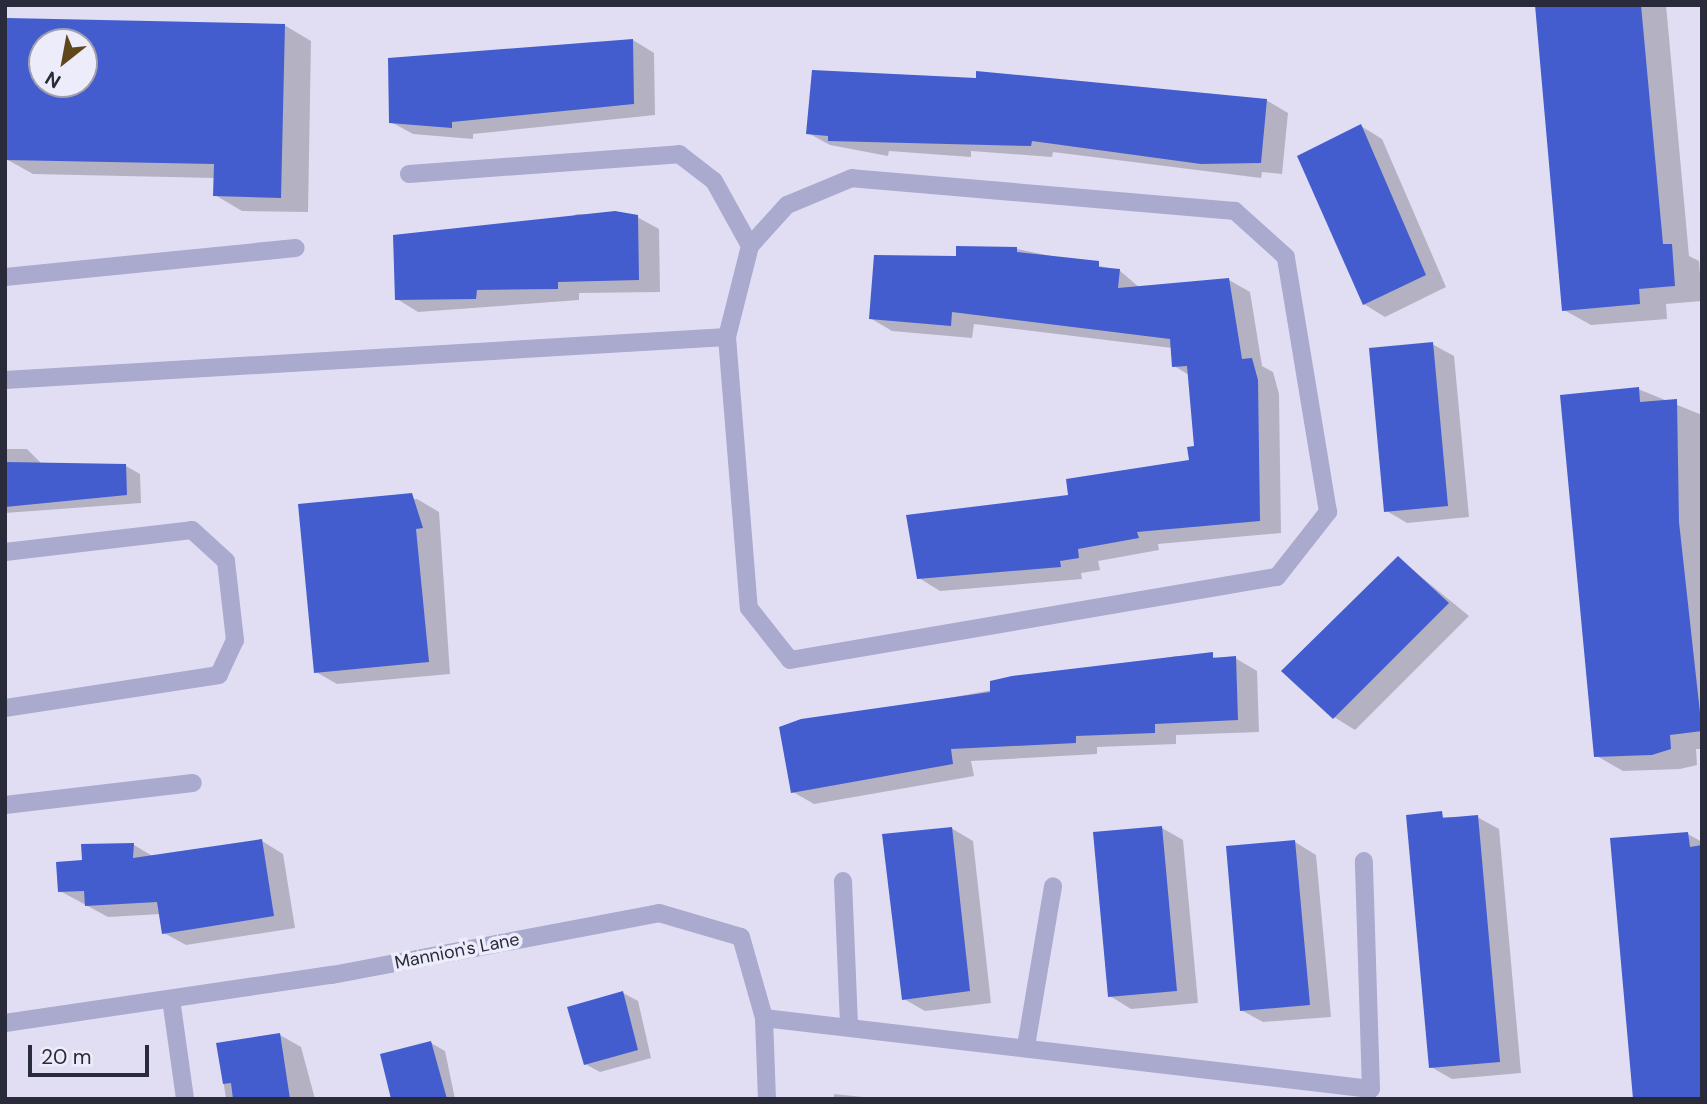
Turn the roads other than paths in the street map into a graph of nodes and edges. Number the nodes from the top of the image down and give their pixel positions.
1 (409, 174) dead end
2 (750, 246) junction
3 (296, 248) dead end
4 (5, 277) edge
5 (727, 337) junction
6 (5, 380) edge
7 (5, 552) edge
8 (5, 708) edge
9 (193, 783) dead end
10 (5, 805) edge
11 (1364, 861) dead end
12 (843, 881) dead end
13 (1053, 886) dead end
14 (171, 999) junction
15 (764, 1018) junction
16 (5, 1023) edge
17 (849, 1024) junction
18 (1026, 1046) junction
19 (185, 1099) edge
20 (767, 1099) edge

1 - 2 street
2 - 5 street
2 - 5 street
3 - 4 street
5 - 6 street
7 - 8 street
9 - 10 street
11 - 18 street
12 - 17 street
13 - 18 street
14 - 15 street, Mannion's Lane
14 - 16 street, Mannion's Lane
14 - 19 street
15 - 17 street
15 - 20 street, Mannion's Lane
17 - 18 street

